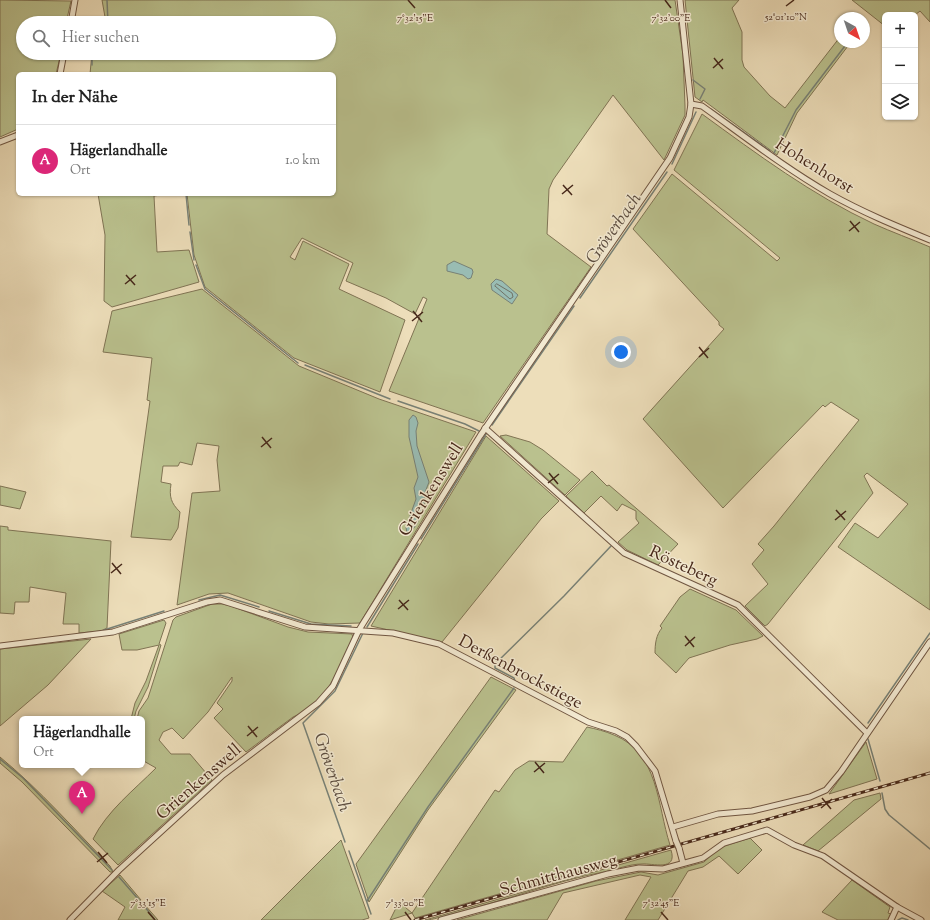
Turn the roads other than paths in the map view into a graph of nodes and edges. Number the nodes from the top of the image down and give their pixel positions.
1 (76, 0) edge
2 (680, 0) edge
3 (73, 16) edge
4 (63, 60) edge
5 (60, 72) edge
6 (691, 104) junction
7 (16, 136) edge
8 (0, 142) edge
9 (930, 240) edge
10 (485, 428) junction
11 (359, 630) junction
12 (930, 642) edge
13 (0, 646) edge
14 (867, 733) junction
15 (673, 827) junction
16 (683, 863) junction
17 (897, 906) junction
18 (70, 920) edge
19 (441, 920) edge
20 (891, 920) edge
21 (921, 920) edge

1 - 3 street
2 - 6 street, Grienkenswell
4 - 5 street
6 - 9 street, Hohenhorst
6 - 10 street, Grienkenswell
7 - 8 street
10 - 11 street, Grienkenswell
10 - 14 street, Rösteberg
11 - 13 street, Derßenbrockstiege
11 - 15 street, Derßenbrockstiege
11 - 18 street, Grienkenswell
12 - 14 street
14 - 15 street
15 - 16 street, Derßenbrockstiege, bridge
16 - 17 street
16 - 19 street, Schmitthausweg
17 - 20 street
17 - 21 street

